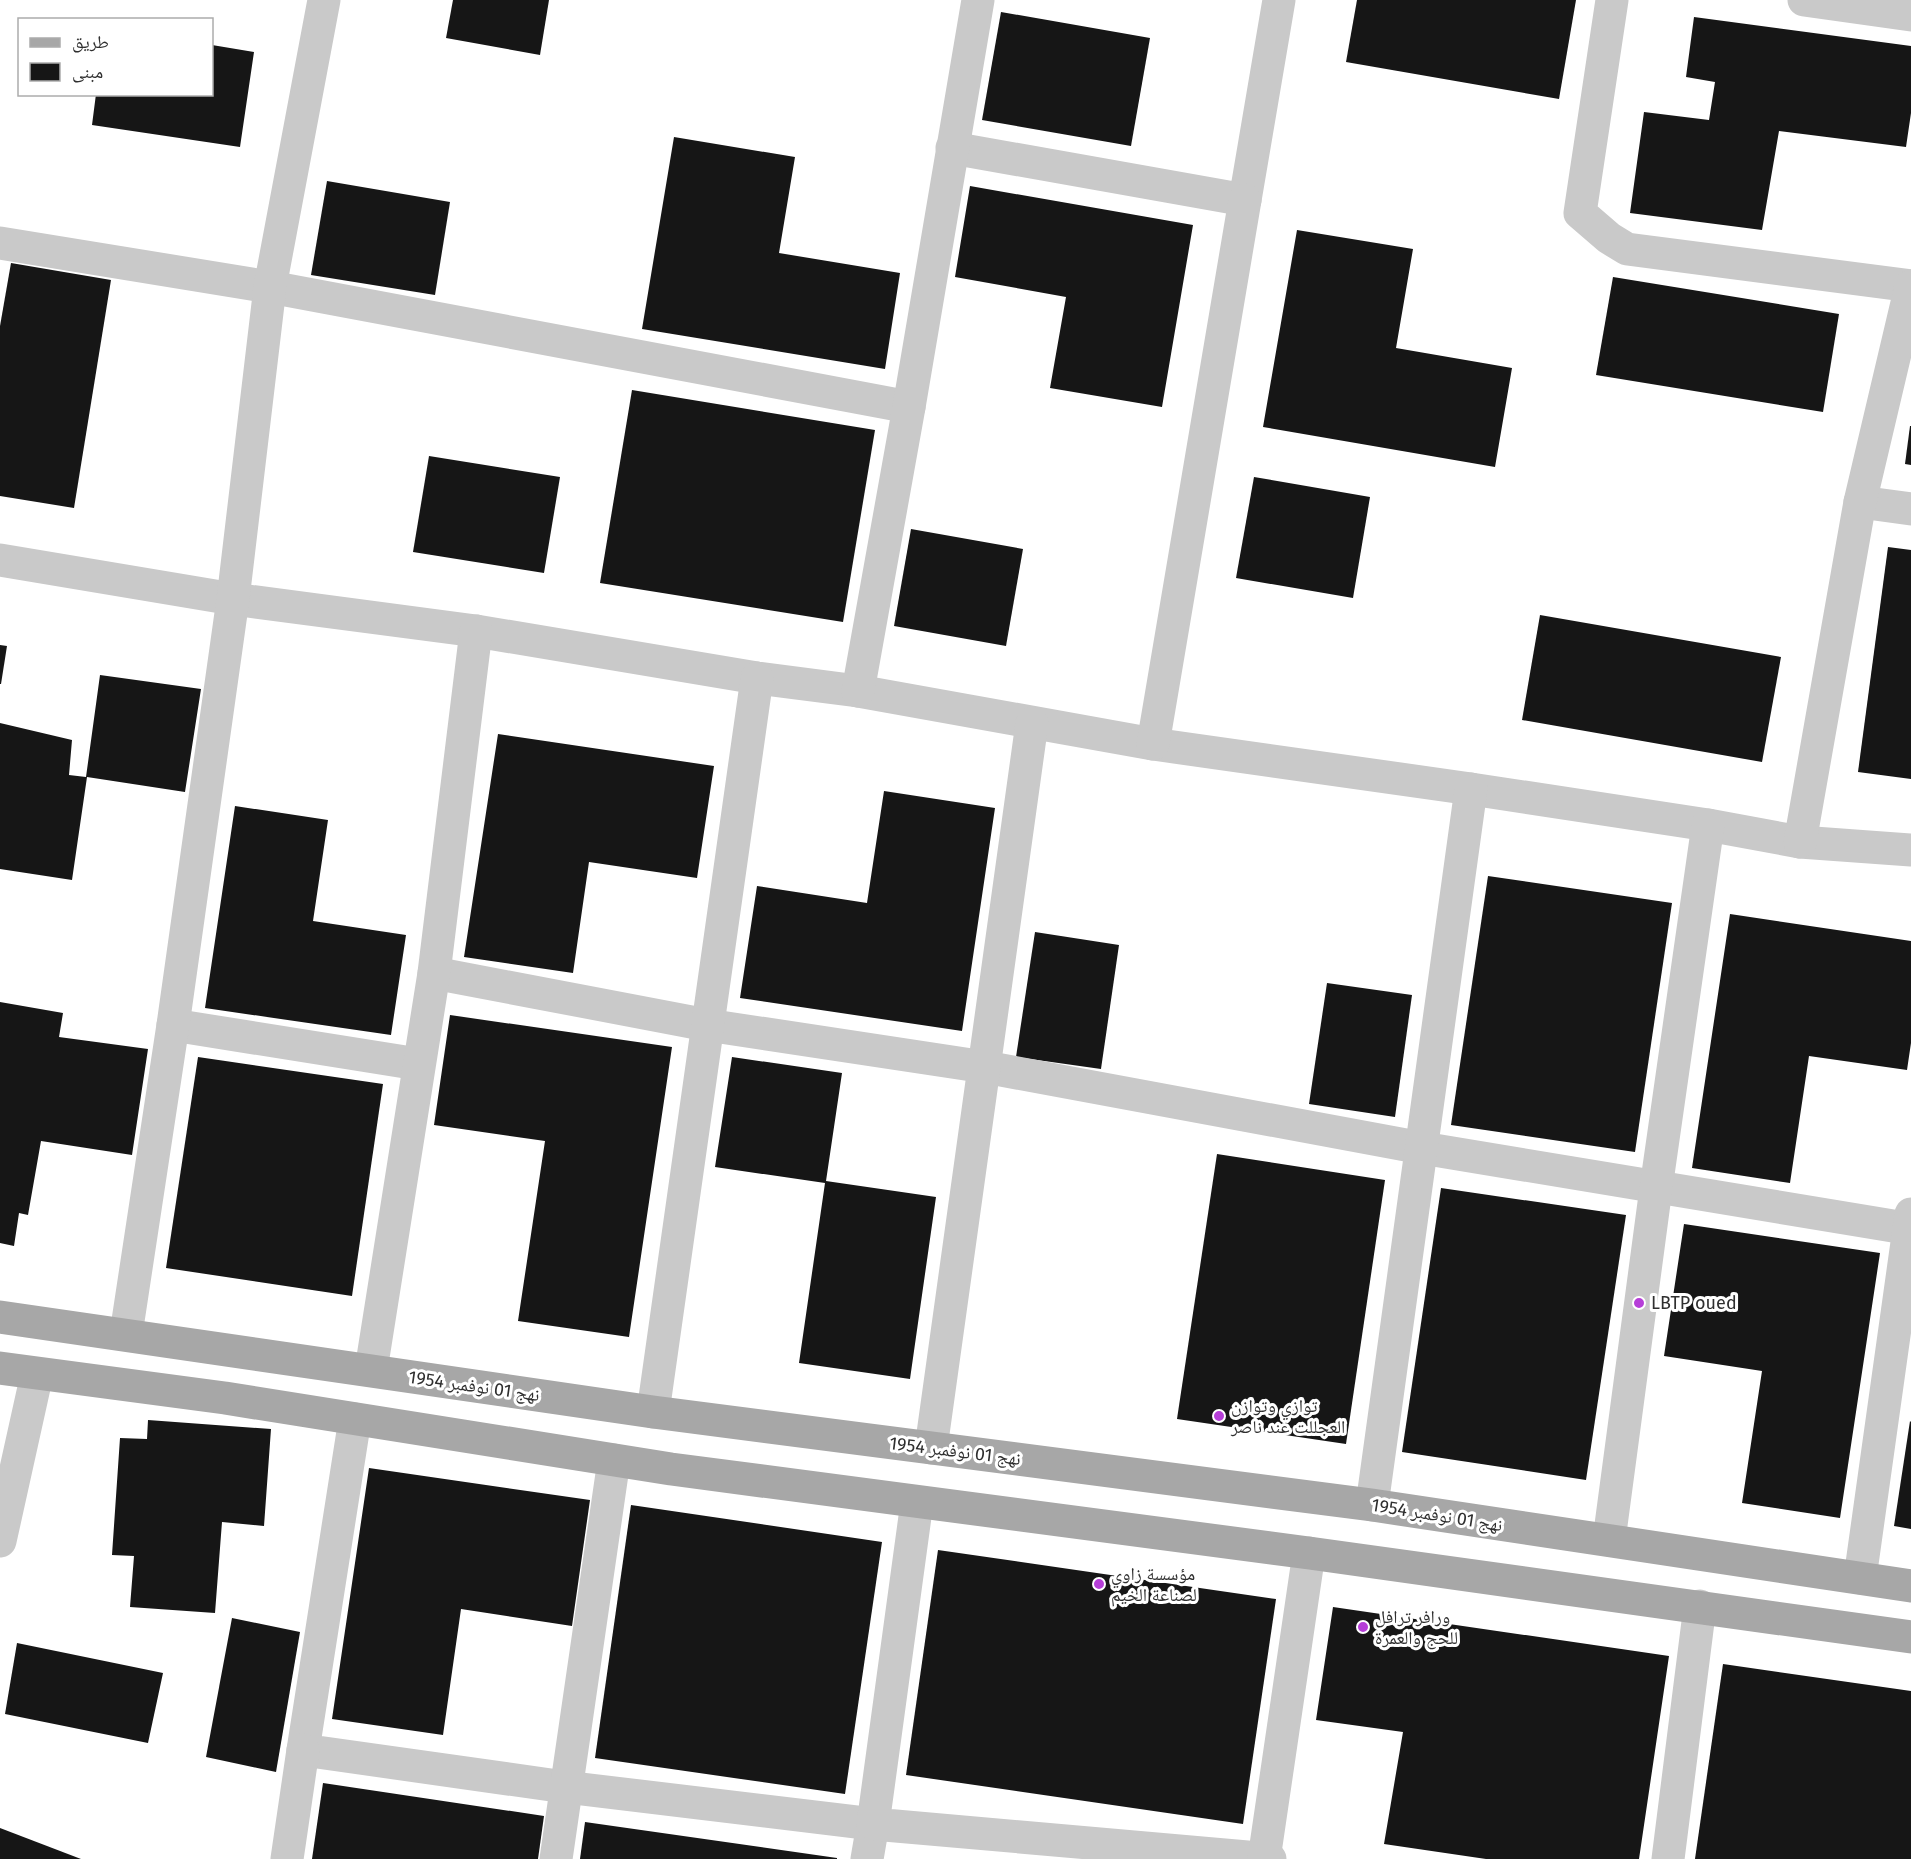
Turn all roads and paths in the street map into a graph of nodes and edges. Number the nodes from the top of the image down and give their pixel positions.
1 (324, 0) edge
2 (978, 0) edge
3 (1279, 0) edge
4 (1612, 0) edge
5 (1804, 0) edge
6 (1911, 15) edge
7 (952, 148) junction
8 (1245, 200) junction
9 (0, 243) edge
10 (1911, 286) edge
11 (270, 287) junction
12 (909, 407) junction
13 (1860, 502) junction
14 (1911, 509) edge
15 (0, 560) edge
16 (233, 599) junction
17 (476, 632) junction
18 (757, 678) junction
19 (858, 691) junction
20 (1032, 723) junction
21 (1153, 744) junction
22 (1471, 789) junction
23 (1708, 825) junction
24 (1800, 842) junction
25 (1911, 850) edge
26 (434, 973) junction
27 (173, 1025) junction
28 (707, 1025) junction
29 (418, 1064) junction
30 (985, 1067) junction
31 (1422, 1148) junction
32 (1656, 1188) junction
33 (1910, 1224) edge
34 (0, 1317) edge
35 (126, 1334) junction
36 (0, 1368) edge
37 (371, 1371) junction
38 (37, 1374) junction
39 (653, 1413) junction
40 (356, 1419) junction
41 (931, 1448) junction
42 (614, 1460) junction
43 (917, 1502) junction
44 (1372, 1505) junction
45 (1609, 1540) junction
46 (0, 1541) edge
47 (1309, 1553) junction
48 (1860, 1578) junction
49 (1911, 1586) edge
50 (1700, 1606) junction
51 (1911, 1637) edge
52 (303, 1750) junction
53 (565, 1787) junction
54 (873, 1824) junction
55 (287, 1859) edge
56 (556, 1859) edge
57 (867, 1859) edge
58 (1266, 1859) edge
59 (1668, 1859) edge

1 - 11 street
2 - 7 street
3 - 8 street
4 - 10 street
5 - 6 street
7 - 8 street
7 - 12 street
8 - 21 street
9 - 11 street
10 - 13 street
11 - 12 street
11 - 16 street
12 - 19 street
13 - 14 street
13 - 24 street
15 - 16 street
16 - 17 street
16 - 27 street
17 - 18 street
17 - 26 street
18 - 19 street
18 - 28 street
19 - 20 street
20 - 21 street
20 - 30 street
21 - 22 street
22 - 23 street
22 - 31 street
23 - 24 street
23 - 32 street
24 - 25 street
26 - 28 street
26 - 29 street
27 - 29 street
27 - 35 street
28 - 30 street
28 - 39 street
29 - 37 street
30 - 31 street
30 - 41 street
31 - 32 street
31 - 44 street
32 - 33 street
32 - 45 street
33 - 48 street
34 - 35 main road, نهج 01 نوفمبر 1954
35 - 37 main road, نهج 01 نوفمبر 1954
36 - 38 main road
37 - 39 main road, نهج 01 نوفمبر 1954
38 - 40 main road
38 - 46 street
39 - 41 main road, نهج 01 نوفمبر 1954
40 - 42 main road
40 - 52 street
41 - 44 main road, نهج 01 نوفمبر 1954
42 - 43 main road
42 - 53 street
43 - 47 main road
43 - 54 street
44 - 45 main road, نهج 01 نوفمبر 1954
45 - 48 main road, نهج 01 نوفمبر 1954
47 - 50 main road
47 - 58 street
48 - 49 main road, نهج 01 نوفمبر 1954
50 - 51 main road
50 - 59 street
52 - 53 street
52 - 55 street
53 - 54 street
53 - 56 street
54 - 57 street
54 - 58 street

